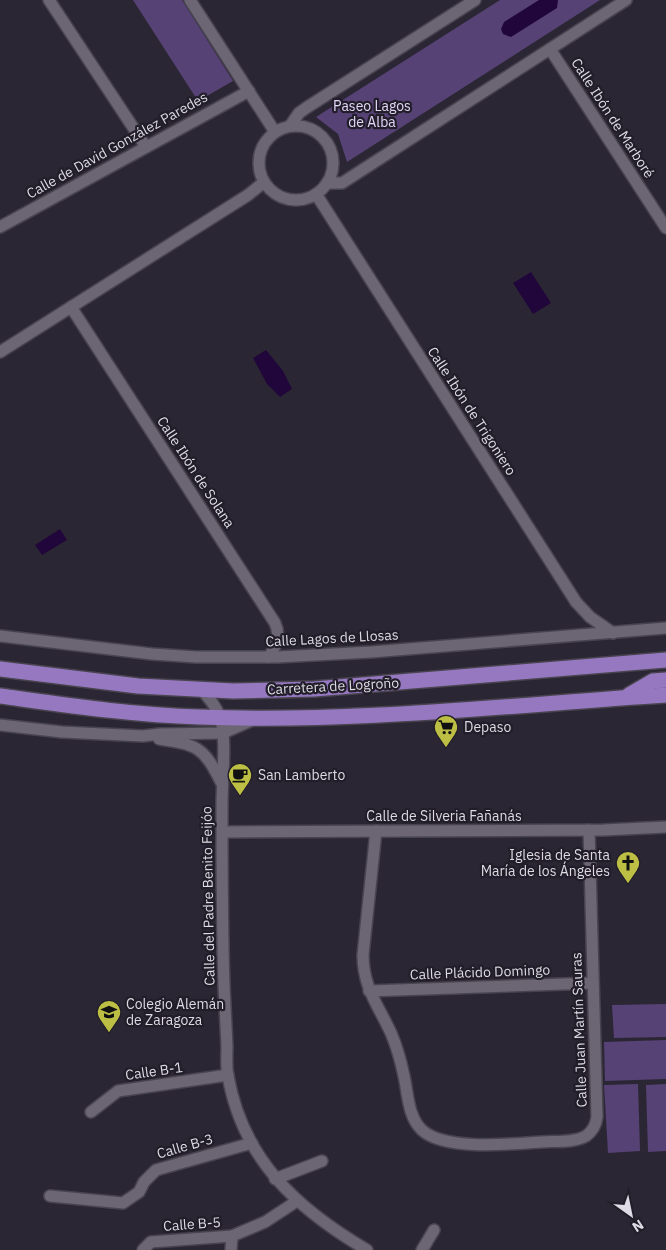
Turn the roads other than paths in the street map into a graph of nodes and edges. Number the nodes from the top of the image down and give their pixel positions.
1 (49, 0) edge
2 (190, 0) edge
3 (475, 0) edge
4 (626, 0) edge
5 (550, 49) junction
6 (250, 91) junction
7 (290, 126) junction
8 (275, 132) junction
9 (146, 147) junction
10 (264, 182) junction
11 (327, 183) junction
12 (316, 194) junction
13 (0, 226) edge
14 (666, 228) edge
15 (71, 307) junction
16 (0, 352) edge
17 (666, 628) edge
18 (613, 633) junction
19 (0, 636) edge
20 (666, 655) edge
21 (269, 657) junction
22 (666, 660) edge
23 (639, 661) junction
24 (0, 669) edge
25 (666, 680) edge
26 (201, 690) junction
27 (666, 695) edge
28 (0, 696) edge
29 (624, 698) junction
30 (220, 717) junction
31 (257, 718) junction
32 (0, 725) edge
33 (223, 733) junction
34 (143, 736) junction
35 (222, 785) junction
36 (666, 827) edge
37 (588, 830) junction
38 (376, 831) junction
39 (223, 832) junction
40 (593, 983) junction
41 (369, 991) junction
42 (228, 1075) junction
43 (91, 1112) dead end
44 (252, 1143) junction
45 (322, 1160) dead end
46 (276, 1179) junction
47 (50, 1196) dead end
48 (297, 1201) junction
49 (434, 1230) dead end
50 (232, 1236) junction
51 (143, 1250) edge
52 (232, 1250) edge
53 (368, 1250) edge
54 (422, 1250) edge

1 - 9 street
2 - 6 street
3 - 7 street
4 - 5 street
5 - 11 street
5 - 14 street, Calle Ibón de Marboré
6 - 8 street
6 - 9 street, Calle de David González Paredes
7 - 8 street
7 - 11 street
8 - 10 street
9 - 13 street, Calle de David González Paredes
10 - 12 street
10 - 15 street
11 - 12 street
12 - 18 street, Calle Ibón de Trigoniero
15 - 16 street
15 - 21 street, Calle Ibón de Solana
17 - 18 street, Calle Lagos de Llosas
18 - 21 street, Calle Lagos de Llosas
19 - 21 street, Calle Lagos de Llosas
20 - 23 highway
22 - 23 highway, Carretera de Logroño
23 - 26 highway, Carretera de Logroño
24 - 26 highway, Carretera de Logroño
25 - 29 highway
26 - 30 street, Calle del Padre Benito Feijóo
27 - 29 highway, Carretera de Logroño
28 - 30 highway, Carretera de Logroño
29 - 31 highway, Carretera de Logroño
30 - 31 highway, Carretera de Logroño
30 - 33 street, Calle del Padre Benito Feijóo
31 - 33 street, Carretera de Logroño
32 - 34 street, Carretera de Logroño
33 - 34 street, Carretera de Logroño
33 - 35 street, Calle del Padre Benito Feijóo
34 - 35 street, Calle del Padre Benito Feijóo
35 - 39 street, Calle del Padre Benito Feijóo
36 - 37 street, Calle de Silveria Fañanás
37 - 38 street, Calle de Silveria Fañanás
37 - 40 street, Calle Juan Martín Sauras
38 - 39 street, Calle de Silveria Fañanás
38 - 41 street, Calle Juan Martín Sauras
39 - 42 street, Calle del Padre Benito Feijóo
40 - 41 street, Calle Plácido Domingo
40 - 41 street, Calle Juan Martín Sauras
42 - 43 street, Calle B-1
42 - 44 street, Calle del Padre Benito Feijóo
44 - 46 street, Calle del Padre Benito Feijóo
44 - 47 street, Calle B-3
45 - 46 street
46 - 48 street, Calle del Padre Benito Feijóo
48 - 50 street, Calle B-5
48 - 53 street, Calle del Padre Benito Feijóo
49 - 54 street
50 - 51 street, Calle B-5
50 - 52 street

